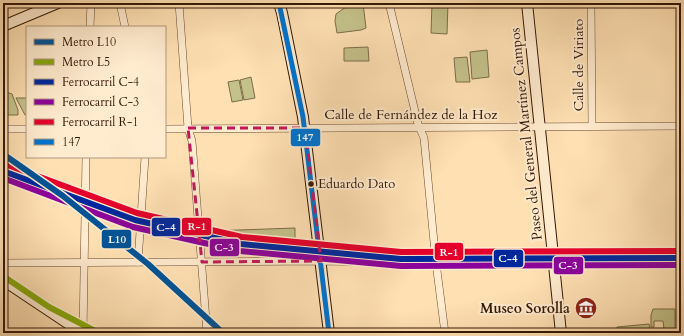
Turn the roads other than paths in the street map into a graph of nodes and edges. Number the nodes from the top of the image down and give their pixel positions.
1 (58, 3) edge
2 (90, 3) edge
3 (120, 3) edge
4 (179, 3) edge
5 (279, 3) edge
6 (389, 3) edge
7 (527, 3) edge
8 (591, 3) edge
9 (3, 26) edge
10 (90, 26) edge
11 (125, 26) edge
12 (539, 126) junction
13 (592, 126) junction
14 (681, 126) edge
15 (420, 127) junction
16 (188, 128) junction
17 (305, 128) junction
18 (26, 129) edge
19 (166, 129) edge
20 (3, 130) edge
21 (86, 158) edge
22 (145, 158) edge
23 (681, 258) edge
24 (553, 260) junction
25 (321, 261) junction
26 (138, 262) junction
27 (202, 262) junction
28 (3, 263) edge
29 (84, 263) junction
30 (436, 263) junction
31 (3, 280) edge
32 (85, 332) edge
33 (207, 333) edge
34 (329, 333) edge
35 (445, 333) edge
36 (561, 333) edge

1 - 9 street
2 - 10 street
3 - 11 street
4 - 16 street
5 - 17 street
6 - 15 street
7 - 12 street, Paseo del General Martínez Campos
8 - 13 street, Calle de Viriato
12 - 13 street, Calle de Fernández de la Hoz
12 - 15 street, Calle de Fernández de la Hoz
12 - 24 street, Paseo del General Martínez Campos
13 - 14 street, Calle de Fernández de la Hoz
15 - 17 street, Calle de Fernández de la Hoz
15 - 30 street
16 - 17 street, Calle de Fernández de la Hoz
16 - 19 street, Calle de Fernández de la Hoz
16 - 27 street
17 - 25 street
18 - 20 street
21 - 29 street
22 - 26 street
23 - 24 street
24 - 30 street
24 - 36 street, Paseo del General Martínez Campos
25 - 27 street
25 - 30 street
25 - 34 street
26 - 27 street
26 - 29 street
27 - 33 street
28 - 29 street
29 - 32 street
30 - 35 street
31 - 32 street

